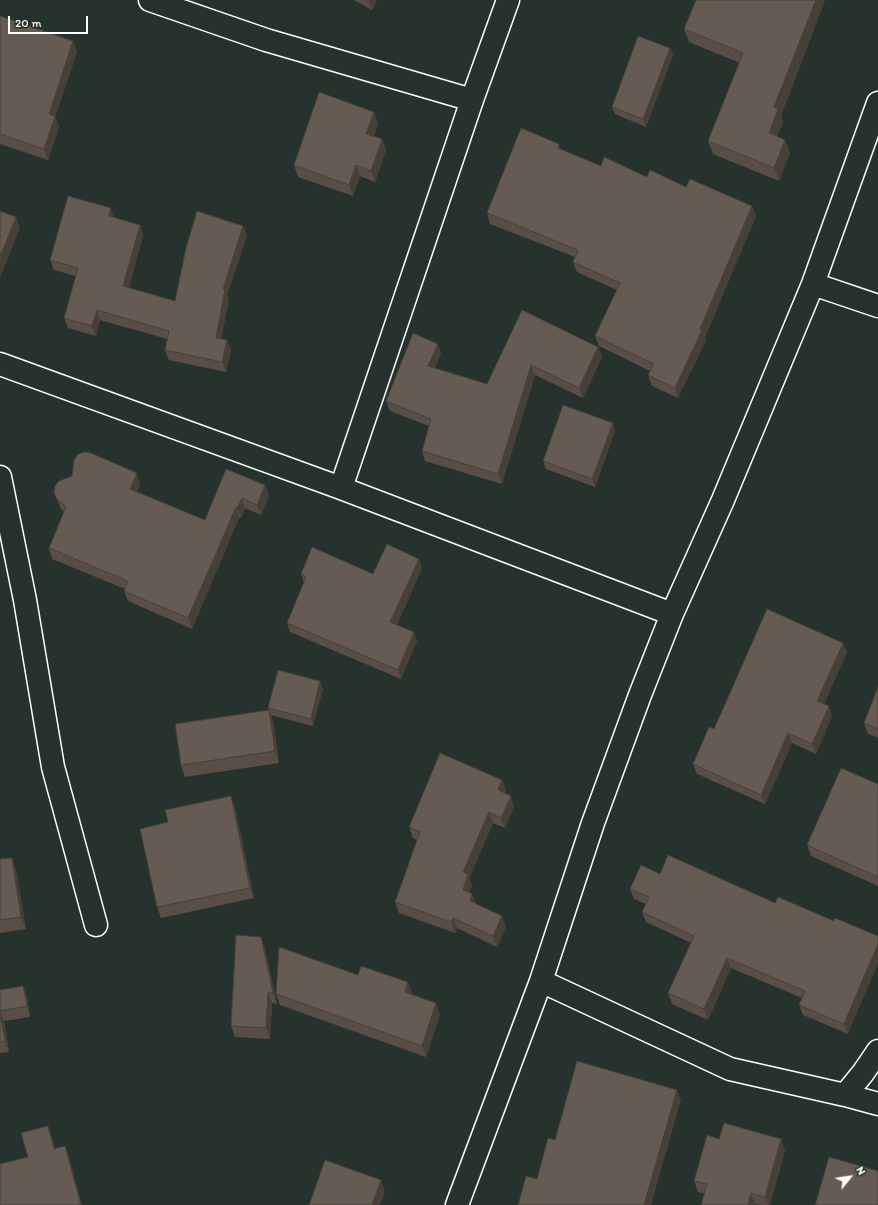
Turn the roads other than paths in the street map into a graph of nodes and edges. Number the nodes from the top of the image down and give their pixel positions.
1 (150, 0) edge
2 (508, 0) edge
3 (472, 100) junction
4 (878, 103) edge
5 (813, 284) junction
6 (878, 306) edge
7 (0, 364) edge
8 (0, 477) edge
9 (341, 488) junction
10 (672, 614) junction
11 (96, 925) dead end
12 (541, 981) junction
13 (878, 1051) edge
14 (845, 1095) junction
15 (878, 1104) edge
16 (457, 1205) edge

1 - 3 street
2 - 3 street
3 - 9 street
4 - 5 street
5 - 6 street
5 - 10 street
7 - 9 street
8 - 11 street
9 - 10 street
10 - 12 street
12 - 14 street
12 - 16 street
13 - 14 street
14 - 15 street

